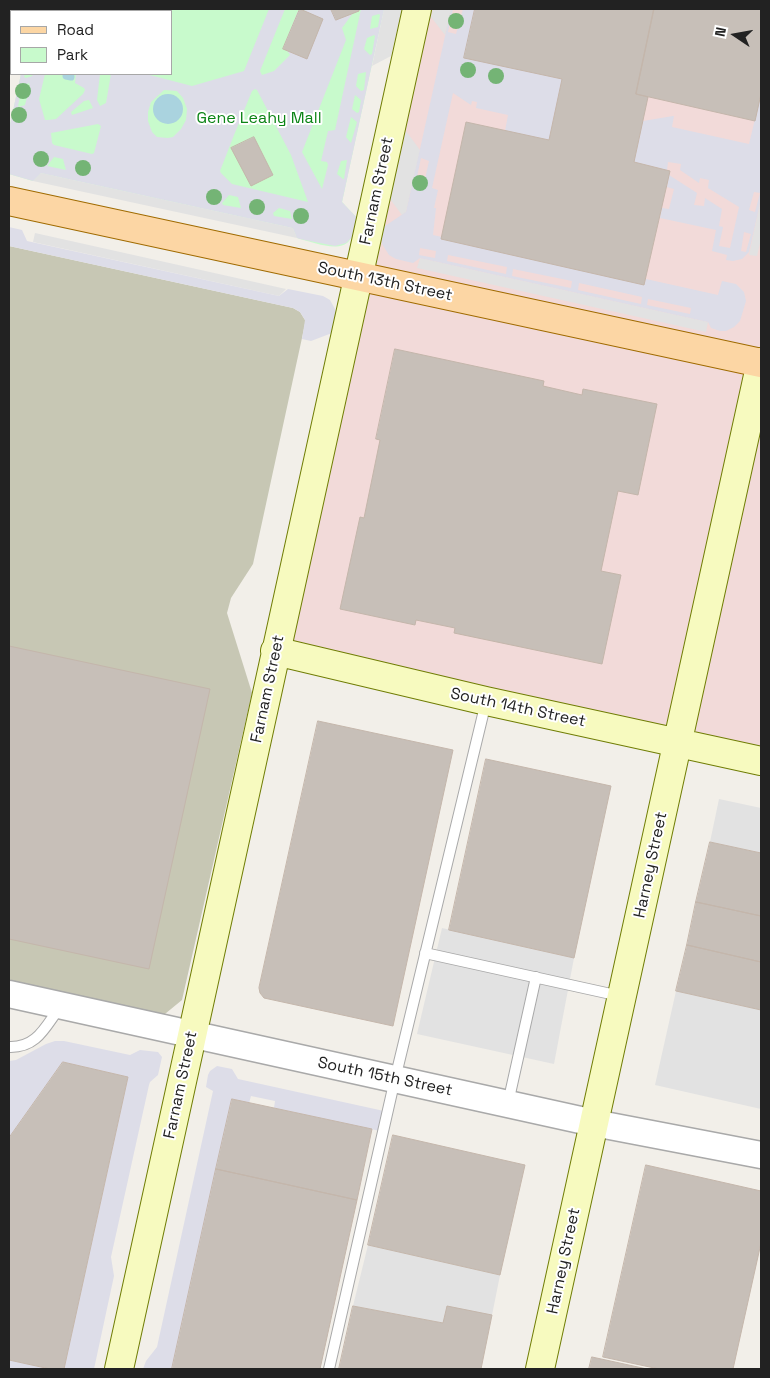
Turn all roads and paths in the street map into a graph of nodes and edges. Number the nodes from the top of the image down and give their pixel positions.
1 (417, 9) edge
2 (9, 201) edge
3 (359, 276) junction
4 (761, 363) edge
5 (275, 651) junction
6 (486, 701) junction
7 (677, 743) junction
8 (761, 762) edge
9 (426, 953) junction
10 (536, 977) junction
11 (9, 994) edge
12 (622, 996) junction
13 (61, 1006) junction
14 (192, 1034) junction
15 (9, 1047) edge
16 (395, 1079) junction
17 (508, 1104) junction
18 (594, 1123) junction
19 (761, 1155) edge
20 (119, 1369) edge
21 (329, 1369) edge
22 (540, 1369) edge

1 - 3 main road, Farnam Street
2 - 3 main road, South 13th Street
3 - 4 main road, South 13th Street
3 - 5 main road, Farnam Street
4 - 7 main road, Harney Street
5 - 6 main road, South 14th Street
5 - 14 main road, Farnam Street
6 - 7 main road, South 14th Street
6 - 9 lane
7 - 8 main road, South 14th Street
7 - 12 main road, Harney Street
9 - 10 lane
9 - 16 lane
10 - 12 lane
10 - 17 lane
11 - 13 street, South 15th Street
12 - 18 main road, Harney Street
13 - 14 street, South 15th Street
13 - 15 lane
14 - 16 street, South 15th Street
14 - 20 main road, Farnam Street
16 - 17 street, South 15th Street
16 - 21 lane
17 - 18 street, South 15th Street
18 - 19 street, South 15th Street
18 - 22 main road, Harney Street

